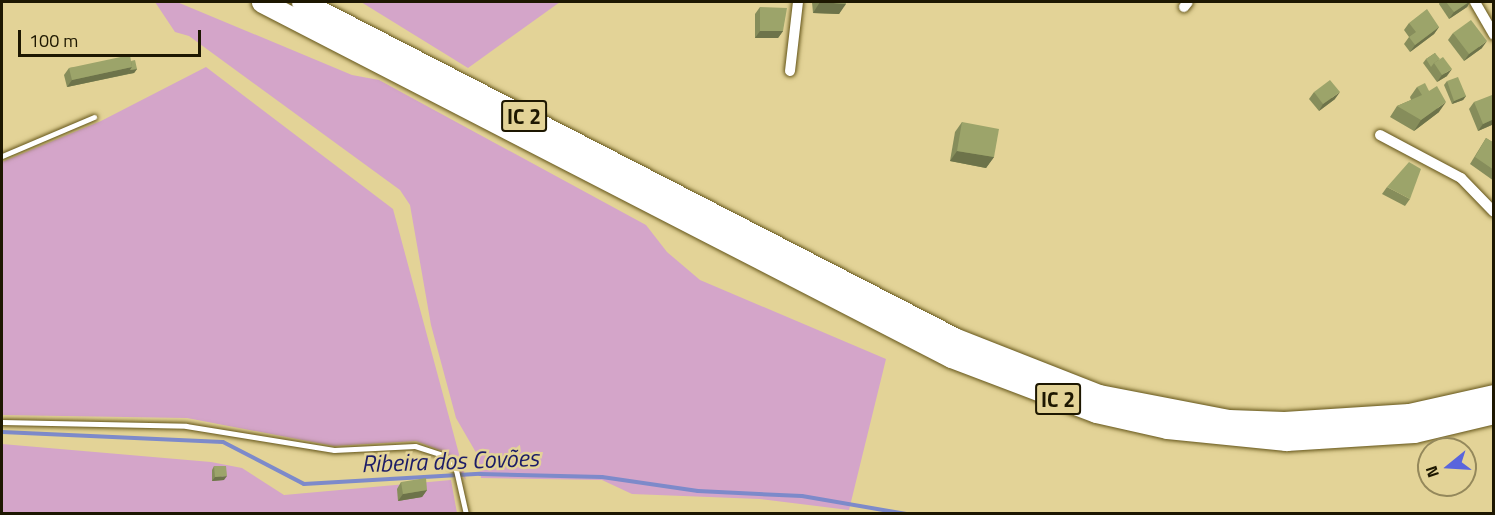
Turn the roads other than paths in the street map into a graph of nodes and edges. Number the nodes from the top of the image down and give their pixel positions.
1 (262, 2) edge
2 (302, 2) edge
3 (798, 2) edge
4 (1475, 2) edge
5 (1494, 35) edge
6 (377, 50) junction
7 (790, 71) dead end
8 (94, 117) dead end
9 (1380, 135) dead end
10 (2, 156) edge
11 (663, 199) junction
12 (1494, 212) edge
13 (1494, 395) edge
14 (1494, 413) edge
15 (2, 422) edge
16 (466, 513) edge

1 - 6 highway, IC 2
2 - 6 highway, IC 2
3 - 7 street
4 - 5 street
6 - 11 highway, IC 2
8 - 10 lane
9 - 12 street
11 - 13 highway, IC 2
11 - 14 highway, IC 2
15 - 16 lane

